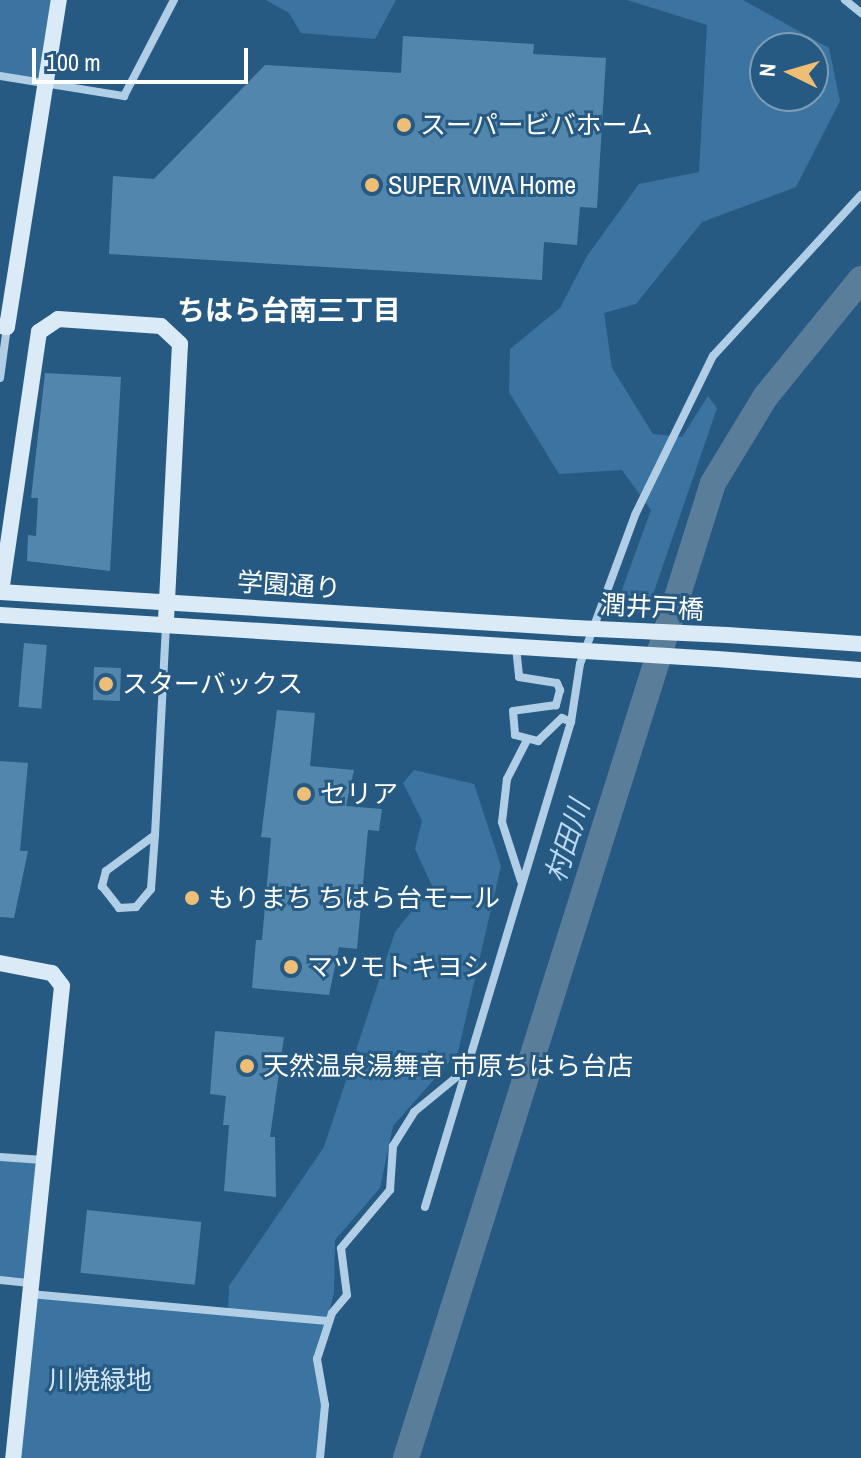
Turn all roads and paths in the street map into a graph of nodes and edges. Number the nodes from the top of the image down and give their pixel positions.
1 (59, 0) edge
2 (174, 0) edge
3 (845, 0) edge
4 (861, 13) edge
5 (0, 76) edge
6 (47, 82) junction
7 (861, 195) edge
8 (4, 327) edge
9 (0, 378) edge
10 (0, 592) edge
11 (167, 601) junction
12 (0, 615) edge
13 (166, 624) junction
14 (575, 628) joint
15 (861, 644) edge
16 (516, 646) junction
17 (569, 650) joint
18 (861, 670) edge
19 (571, 722) junction
20 (526, 742) junction
21 (155, 835) junction
22 (521, 882) junction
23 (0, 963) edge
24 (465, 1070) junction
25 (0, 1157) edge
26 (43, 1160) junction
27 (425, 1207) dead end
28 (0, 1280) edge
29 (30, 1288) junction
30 (328, 1321) junction
31 (13, 1458) edge
32 (320, 1458) edge

1 - 6 street
2 - 6 street
3 - 4 street
5 - 6 street
6 - 8 street
7 - 19 street
8 - 9 street
10 - 11 street, 学園通り
10 - 11 street
11 - 13 street
11 - 14 street, 学園通り
12 - 13 street, 学園通り
13 - 16 street, 学園通り
13 - 21 street
14 - 15 street, 潤井戸橋, bridge
16 - 17 street, 学園通り
16 - 20 street
17 - 18 street, 潤井戸橋, bridge
19 - 20 street
19 - 22 street
20 - 22 street
21 - 21 street
22 - 24 street
23 - 26 street
24 - 27 street
24 - 30 street
25 - 26 street
26 - 29 street
28 - 29 street
29 - 30 street
29 - 31 street
30 - 32 street

